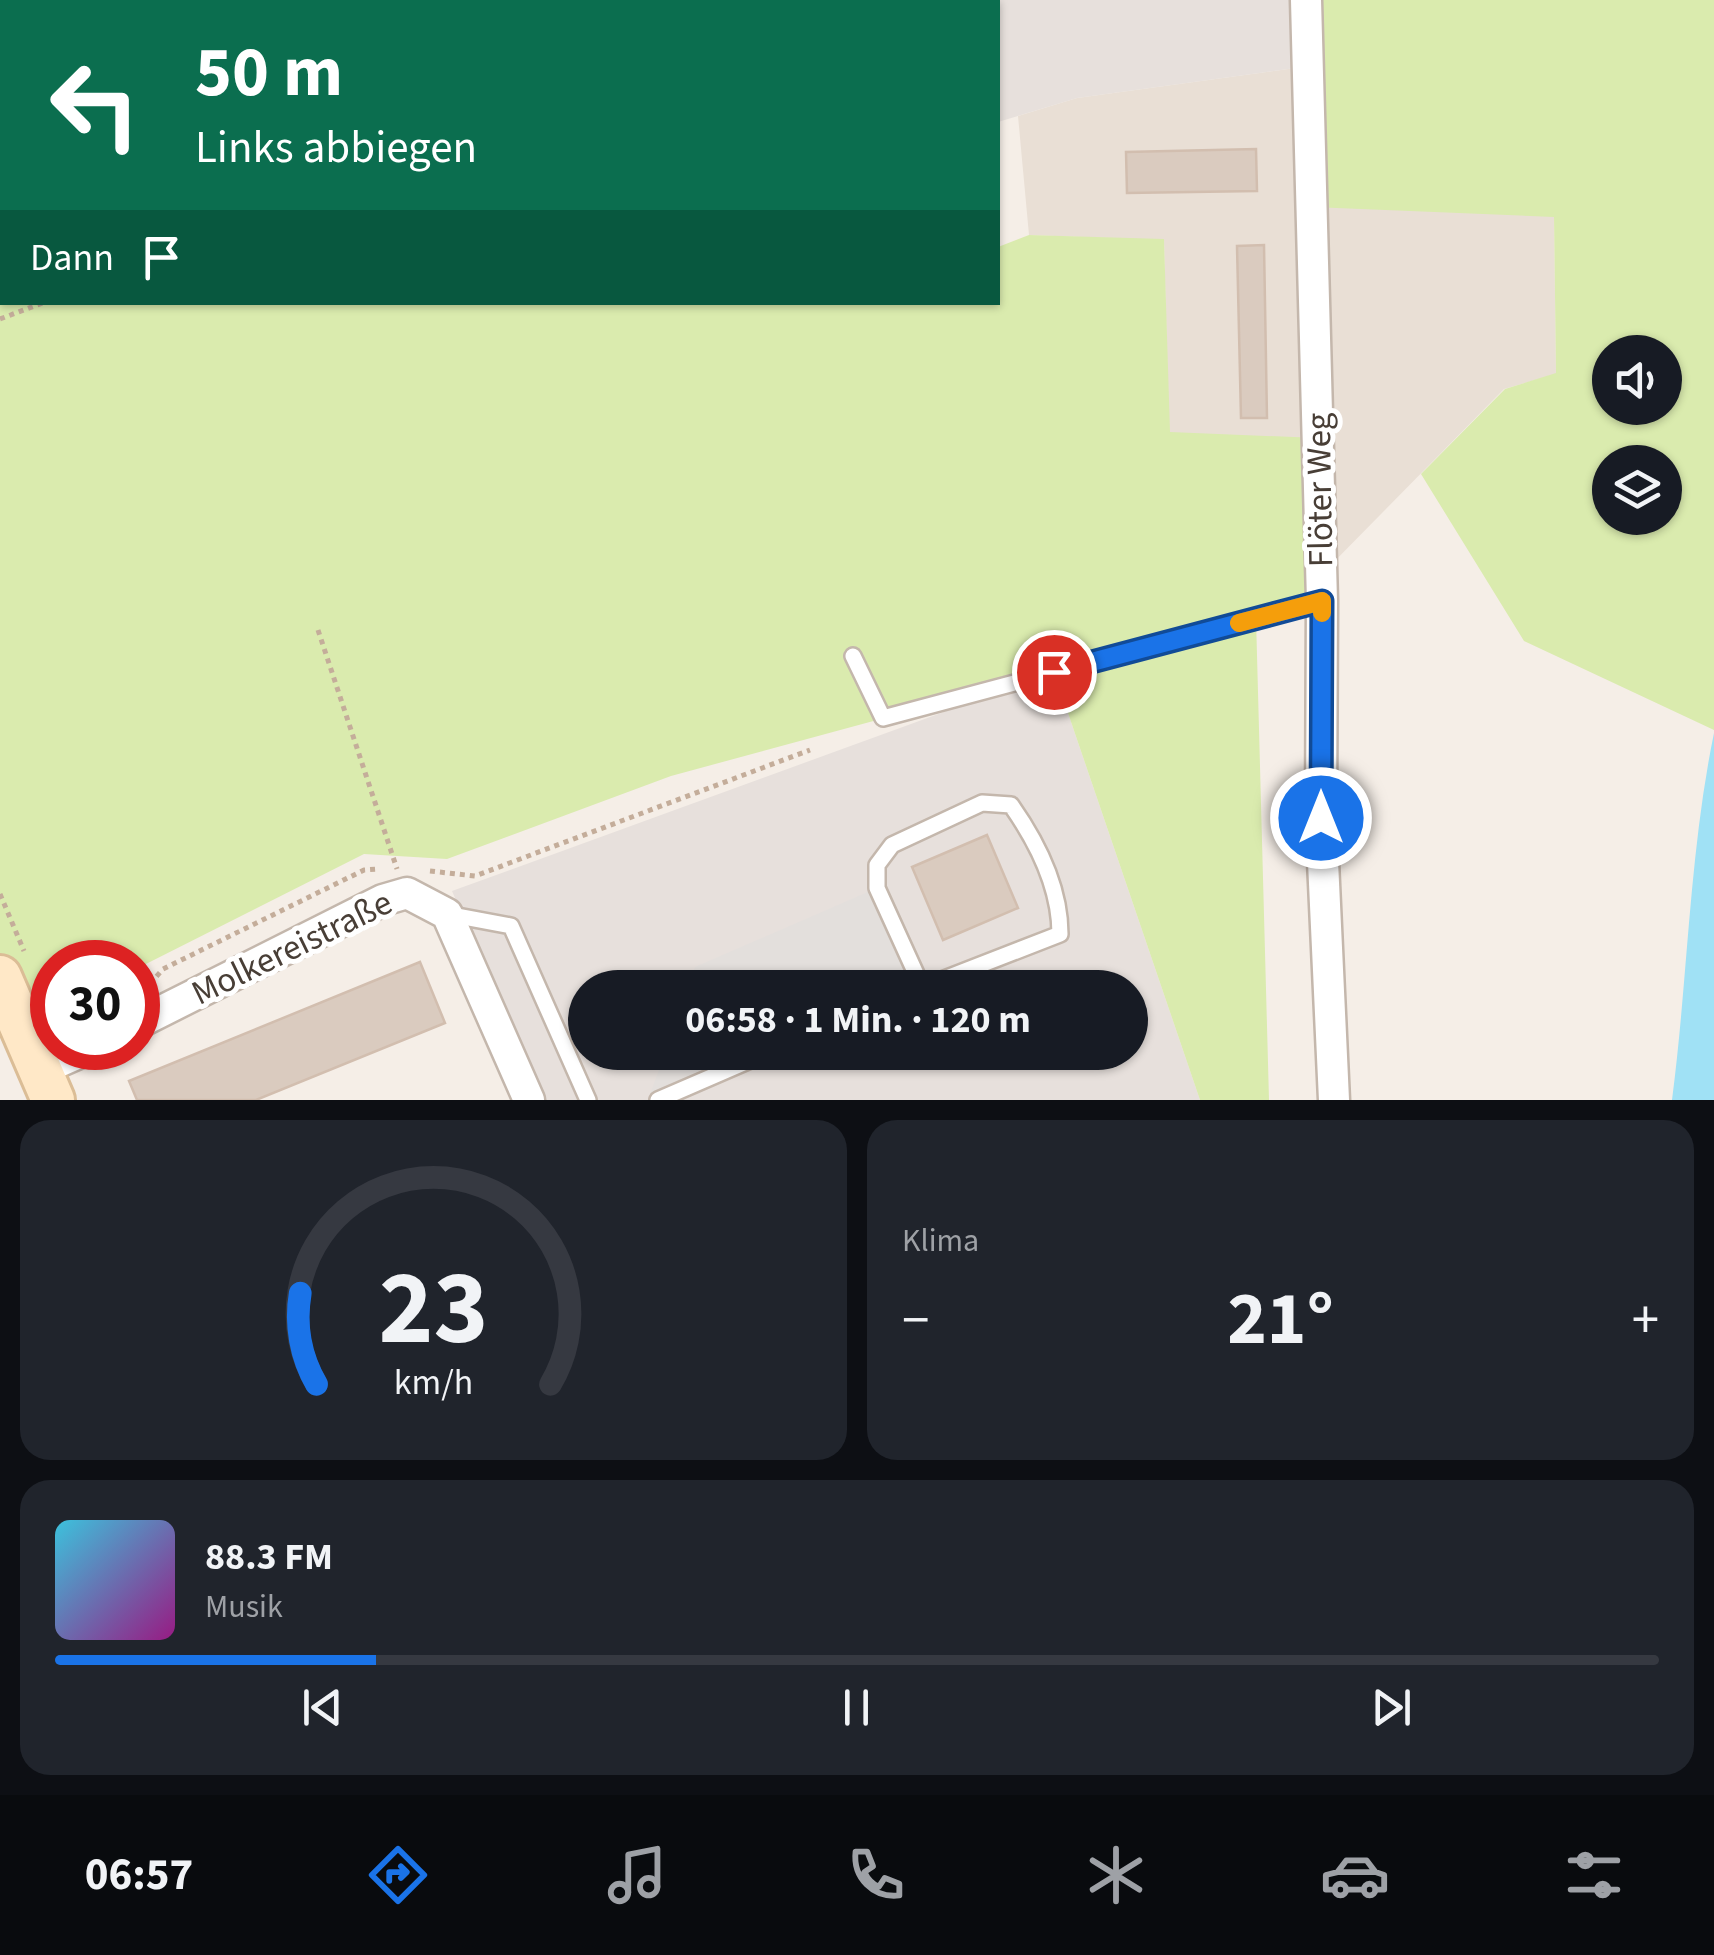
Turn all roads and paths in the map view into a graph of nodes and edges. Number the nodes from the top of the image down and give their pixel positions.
1 (1306, 0) edge
2 (38, 305) edge
3 (0, 319) edge
4 (1322, 601) junction
5 (318, 630) dead end
6 (853, 656) dead end
7 (810, 750) dead end
8 (397, 867) junction
9 (447, 914) junction
10 (160, 972) edge
11 (0, 977) edge
12 (921, 987) edge
13 (160, 1012) edge
14 (727, 1070) edge
15 (47, 1085) edge
16 (529, 1100) edge
17 (588, 1100) edge
18 (658, 1100) edge
19 (1334, 1100) edge

1 - 4 street, Flöter Weg
2 - 3 path
4 - 6 lane
4 - 19 street, Flöter Weg
5 - 8 path
7 - 8 path
8 - 10 path
9 - 13 street, Molkereistraße
9 - 16 street
9 - 17 lane
11 - 15 street
12 - 12 lane
14 - 18 lane

